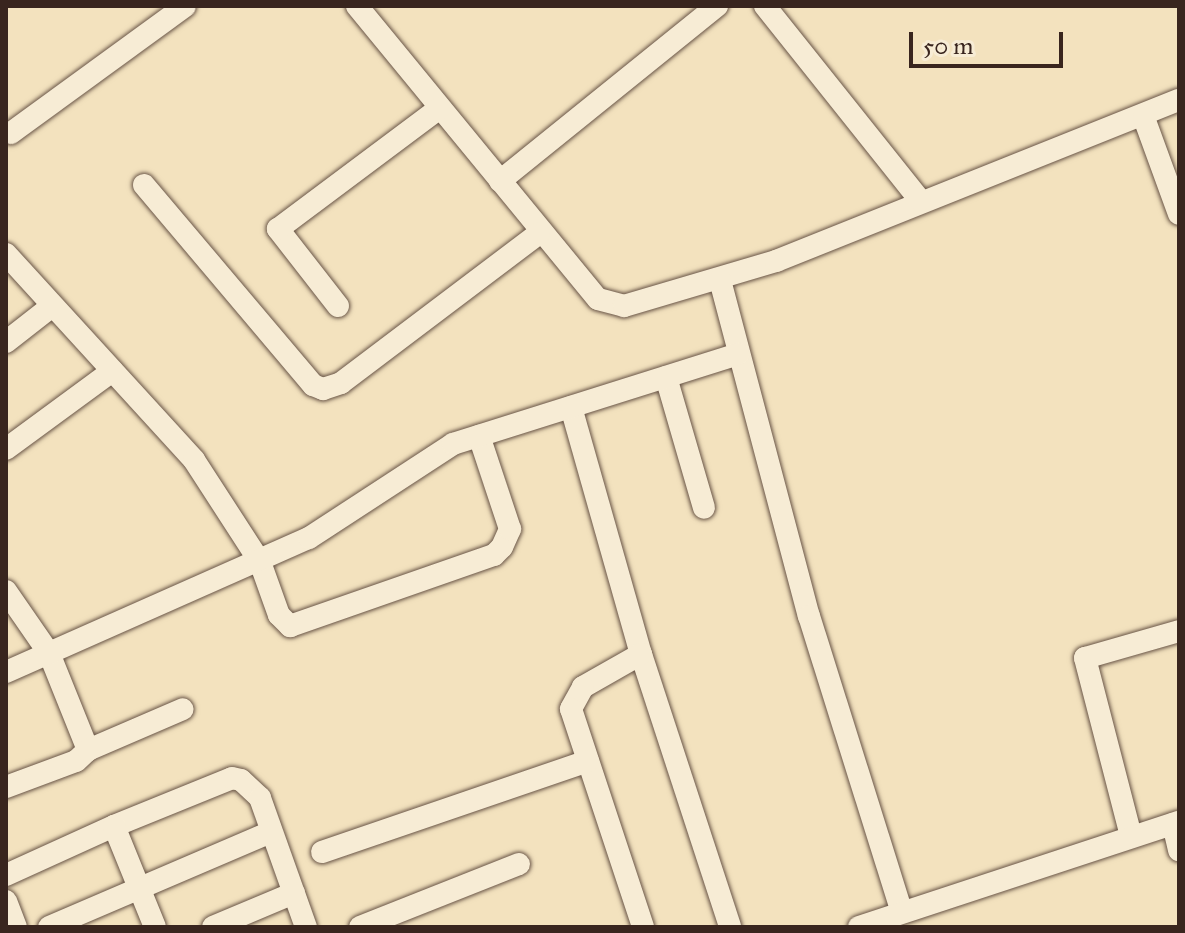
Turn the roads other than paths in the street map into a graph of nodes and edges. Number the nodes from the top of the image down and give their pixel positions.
1 (185, 6) edge
2 (357, 6) edge
3 (717, 6) edge
4 (765, 6) edge
5 (1179, 100) edge
6 (440, 108) junction
7 (1144, 118) junction
8 (11, 133) dead end
9 (500, 181) junction
10 (144, 185) dead end
11 (920, 200) junction
12 (1179, 214) edge
13 (539, 233) junction
14 (6, 254) edge
15 (720, 280) junction
16 (52, 306) junction
17 (338, 306) dead end
18 (6, 342) edge
19 (738, 354) junction
20 (112, 371) junction
21 (666, 377) junction
22 (571, 407) junction
23 (479, 436) junction
24 (6, 449) edge
25 (704, 508) dead end
26 (260, 562) junction
27 (6, 591) edge
28 (1179, 631) edge
29 (49, 653) junction
30 (641, 654) junction
31 (6, 672) edge
32 (183, 709) dead end
33 (88, 750) junction
34 (588, 761) junction
35 (6, 787) edge
36 (1176, 823) edge
37 (114, 826) junction
38 (271, 832) junction
39 (1131, 836) junction
40 (1179, 850) edge
41 (322, 852) dead end
42 (519, 864) dead end
43 (6, 875) edge
44 (139, 892) junction
45 (294, 893) junction
46 (6, 901) edge
47 (902, 912) junction
48 (16, 927) edge
49 (49, 927) edge
50 (155, 927) edge
51 (213, 927) edge
52 (306, 927) edge
53 (360, 927) edge
54 (643, 927) edge
55 (730, 927) edge
56 (859, 927) edge

1 - 8 street
2 - 6 street
3 - 9 street
4 - 11 street
5 - 7 street
6 - 9 street
6 - 17 street
7 - 11 street
7 - 12 street
9 - 13 street
10 - 13 street
11 - 15 street
13 - 15 street
14 - 16 street
15 - 19 street
16 - 18 street
16 - 20 street
19 - 21 street
19 - 47 street
20 - 24 street
20 - 26 street
21 - 22 street
21 - 25 street
22 - 23 street
22 - 30 street
23 - 26 street
23 - 26 street
26 - 29 street
27 - 29 street
28 - 39 street
29 - 31 street
29 - 33 street
30 - 34 street
30 - 55 street
32 - 33 street
33 - 35 street
34 - 41 street
34 - 54 street
36 - 39 street
36 - 40 street
37 - 38 street
37 - 43 street
37 - 44 street
38 - 44 street
38 - 45 street
39 - 47 street
42 - 53 street
44 - 49 street
44 - 50 street
45 - 51 street
45 - 52 street
46 - 48 street
47 - 56 street

